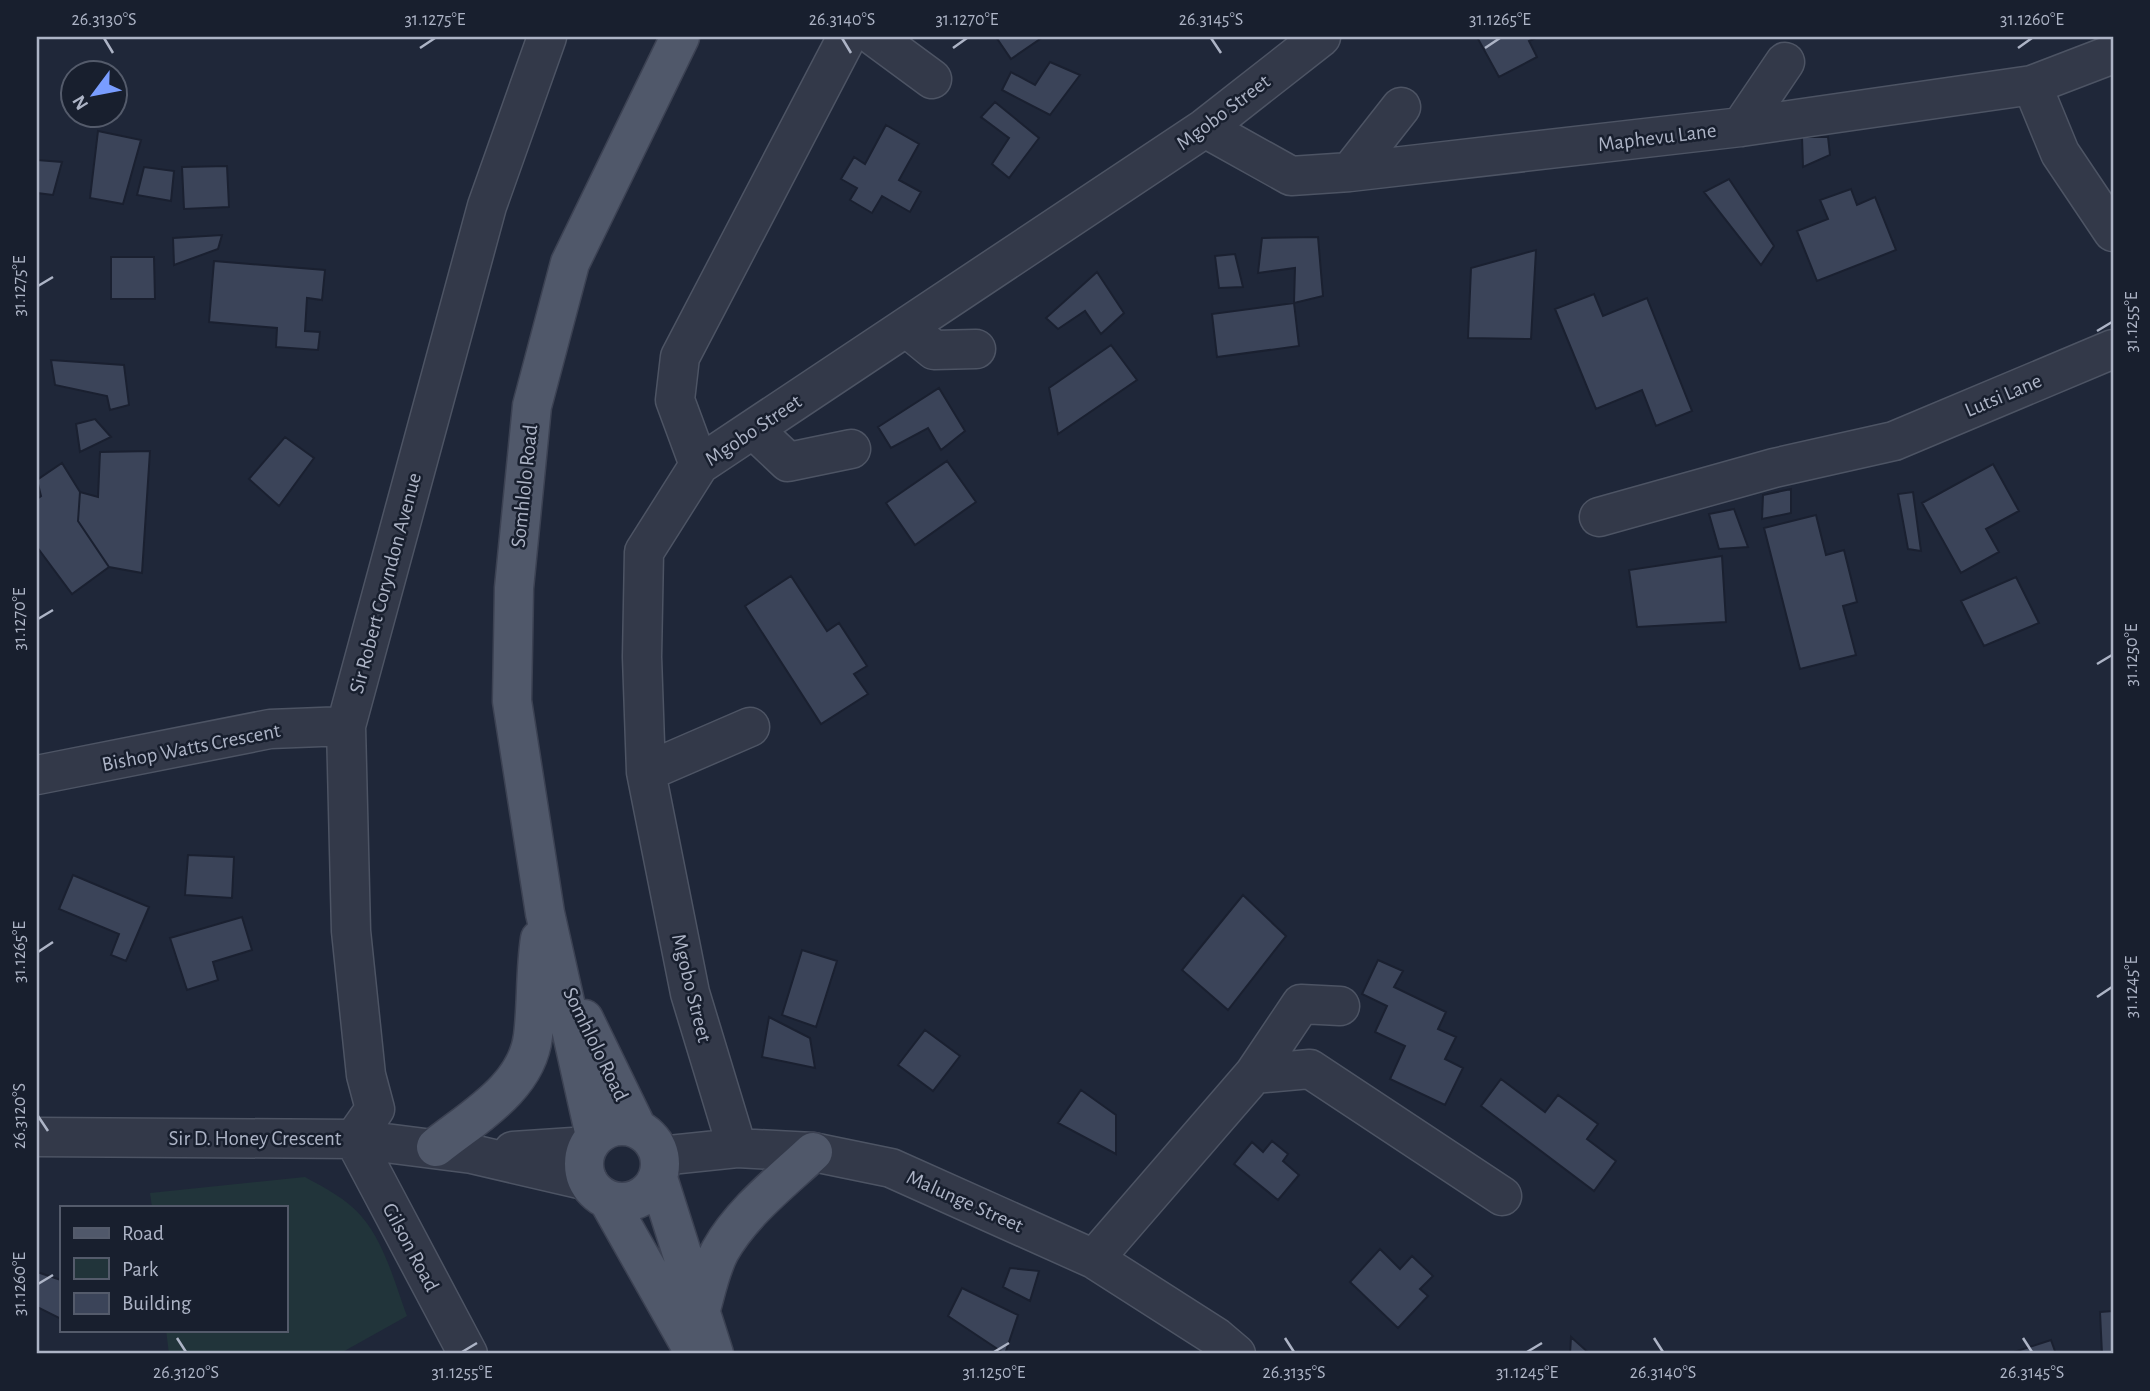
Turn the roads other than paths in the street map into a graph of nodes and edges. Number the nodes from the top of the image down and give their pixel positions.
1 (547, 37) edge
2 (680, 37) edge
3 (847, 37) edge
4 (875, 37) edge
5 (1321, 37) edge
6 (2075, 54) edge
7 (2113, 54) edge
8 (1785, 62) dead end
9 (932, 79) dead end
10 (2032, 85) junction
11 (1401, 107) dead end
12 (1741, 127) junction
13 (1205, 128) junction
14 (1350, 172) junction
15 (2113, 232) edge
16 (906, 327) junction
17 (976, 349) dead end
18 (2113, 349) edge
19 (753, 429) junction
20 (851, 449) dead end
21 (699, 465) junction
22 (1599, 517) dead end
23 (346, 726) junction
24 (750, 727) dead end
25 (646, 772) junction
26 (37, 775) edge
27 (545, 914) junction
28 (556, 960) junction
29 (1340, 1006) dead end
30 (1254, 1074) junction
31 (37, 1137) edge
32 (354, 1139) junction
33 (737, 1149) junction
34 (454, 1151) junction
35 (813, 1152) junction
36 (652, 1154) junction
37 (594, 1166) junction
38 (1502, 1196) dead end
39 (1094, 1259) junction
40 (701, 1313) junction
41 (468, 1354) edge
42 (695, 1354) edge
43 (713, 1354) edge
44 (1236, 1354) edge

1 - 23 street, Sir Robert Coryndon Avenue
2 - 27 main road, Somhlolo Road
3 - 21 street
4 - 9 street
5 - 13 street, Mgobo Street
6 - 7 street, Maphevu Lane
6 - 10 street, Maphevu Lane
8 - 12 street
10 - 12 street, Maphevu Lane
10 - 15 street
11 - 14 street
12 - 14 street, Maphevu Lane
13 - 14 street, Maphevu Lane
13 - 16 street, Mgobo Street
16 - 17 street
16 - 19 street, Mgobo Street
18 - 22 street, Lutsi Lane
19 - 20 street
19 - 21 street, Mgobo Street
21 - 25 street, Mgobo Street
23 - 26 street, Bishop Watts Crescent
23 - 32 street, Sir Robert Coryndon Avenue
24 - 25 street
25 - 33 street, Mgobo Street
27 - 28 main road, Somhlolo Road
27 - 34 main road
28 - 36 main road, Somhlolo Road
28 - 37 main road, Somhlolo Road
29 - 30 street
30 - 38 street
30 - 39 street
31 - 32 street, Sir D. Honey Crescent
32 - 34 street, Sir D. Honey Crescent
32 - 41 street, Gilson Road
33 - 35 street, Malunge Street
33 - 36 street, Malunge Street
34 - 37 street, Sir D. Honey Crescent
35 - 39 street, Malunge Street
35 - 40 main road
36 - 37 main road, Somhlolo Road
36 - 37 main road
36 - 40 main road, Somhlolo Road
37 - 42 main road, Somhlolo Road
39 - 44 street, Malunge Street
40 - 43 main road, Somhlolo Road

